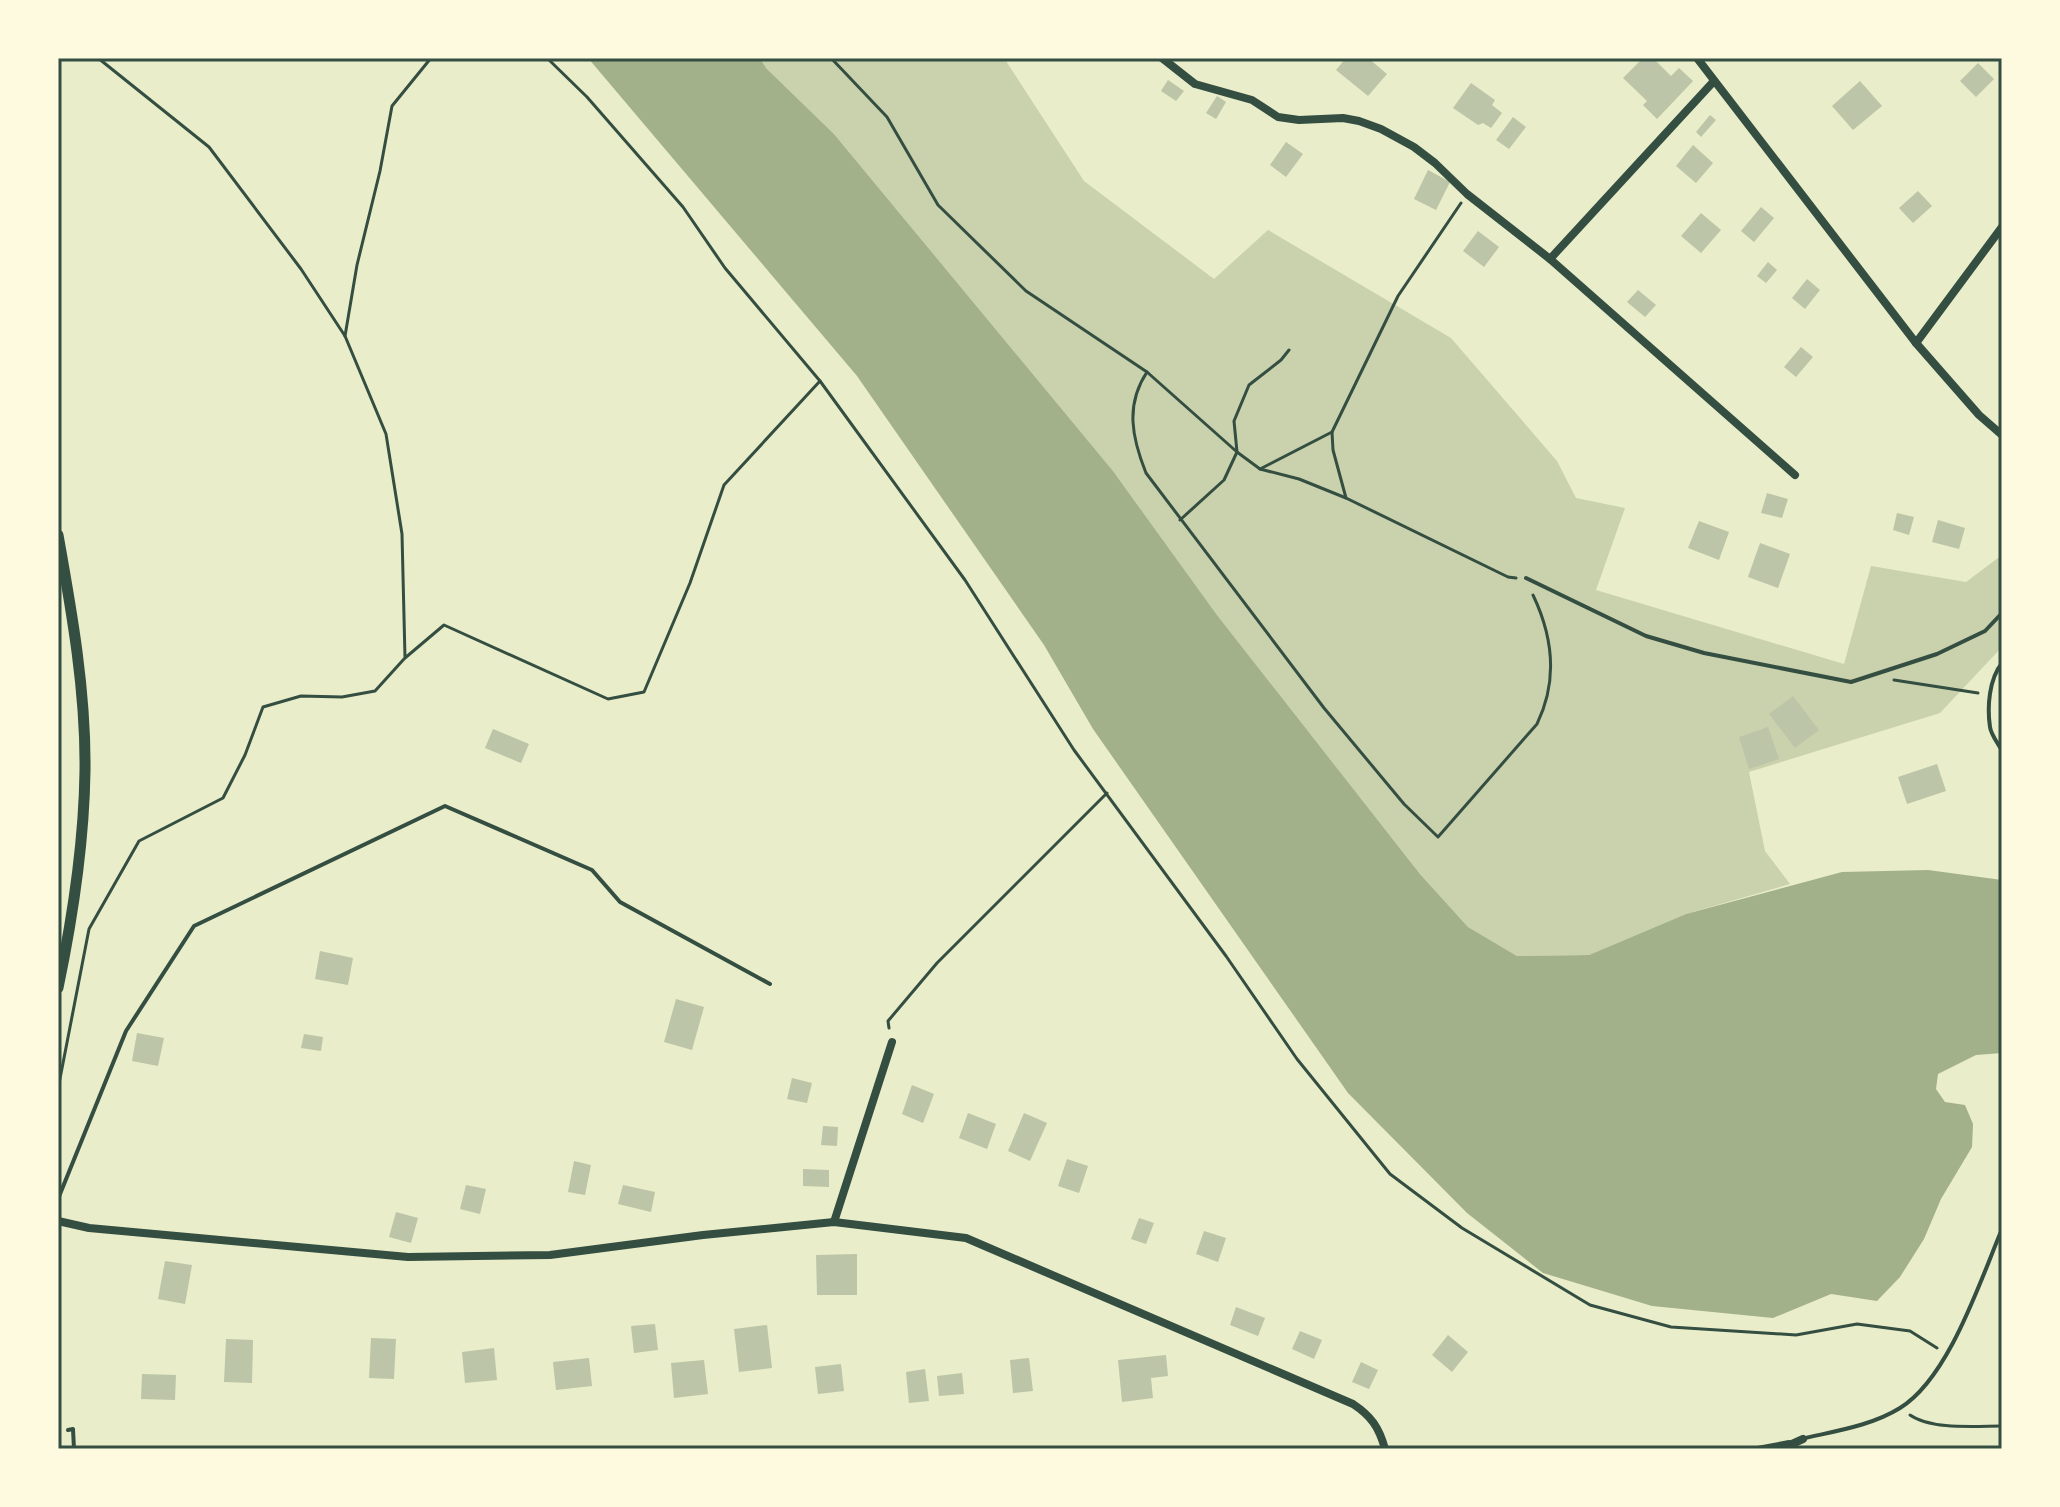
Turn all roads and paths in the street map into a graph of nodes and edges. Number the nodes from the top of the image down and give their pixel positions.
1 (98, 58) edge
2 (431, 58) edge
3 (547, 58) edge
4 (831, 58) edge
5 (1162, 58) edge
6 (1697, 58) edge
7 (1714, 81) junction
8 (1467, 194) junction
9 (2002, 227) edge
10 (1550, 259) junction
11 (345, 336) junction
12 (1916, 343) junction
13 (1289, 350) dead end
14 (1147, 372) junction
15 (820, 381) junction
16 (1332, 432) junction
17 (2002, 435) edge
18 (1237, 452) junction
19 (1260, 469) junction
20 (1795, 475) dead end
21 (1346, 498) junction
22 (1180, 520) junction
23 (58, 535) edge
24 (1526, 578) junction
25 (2002, 613) edge
26 (405, 658) junction
27 (2002, 663) edge
28 (1871, 677) junction
29 (1989, 695) junction
30 (2001, 747) edge
31 (1107, 793) junction
32 (770, 984) dead end
33 (58, 988) edge
34 (892, 1042) joint
35 (58, 1089) edge
36 (58, 1199) edge
37 (58, 1221) edge
38 (834, 1222) junction
39 (2002, 1229) edge
40 (1946, 1354) junction
41 (1900, 1408) junction
42 (2002, 1426) edge
43 (68, 1430) dead end
44 (1803, 1439) junction
45 (74, 1449) edge
46 (1385, 1449) edge
47 (1752, 1449) edge
48 (1781, 1449) edge

1 - 11 path
2 - 11 path
3 - 15 path
4 - 14 path
5 - 8 street
6 - 7 street
7 - 10 street
7 - 12 street
8 - 10 street
8 - 16 path
9 - 12 street
10 - 20 street
11 - 26 path
12 - 17 street
13 - 18 path
14 - 18 path
14 - 22 path
15 - 26 path
15 - 31 path
16 - 19 path
16 - 21 path
18 - 19 path
18 - 22 path
19 - 21 path
21 - 24 path
22 - 24 path
23 - 33 main road
24 - 28 lane
25 - 28 lane
26 - 35 path
27 - 29 lane
28 - 29 path
29 - 30 lane
31 - 34 path
31 - 40 path
32 - 36 lane
34 - 38 street
37 - 38 street
38 - 46 street
39 - 40 lane
40 - 41 lane
41 - 42 path
41 - 44 lane
43 - 45 lane
44 - 47 lane
44 - 48 street

